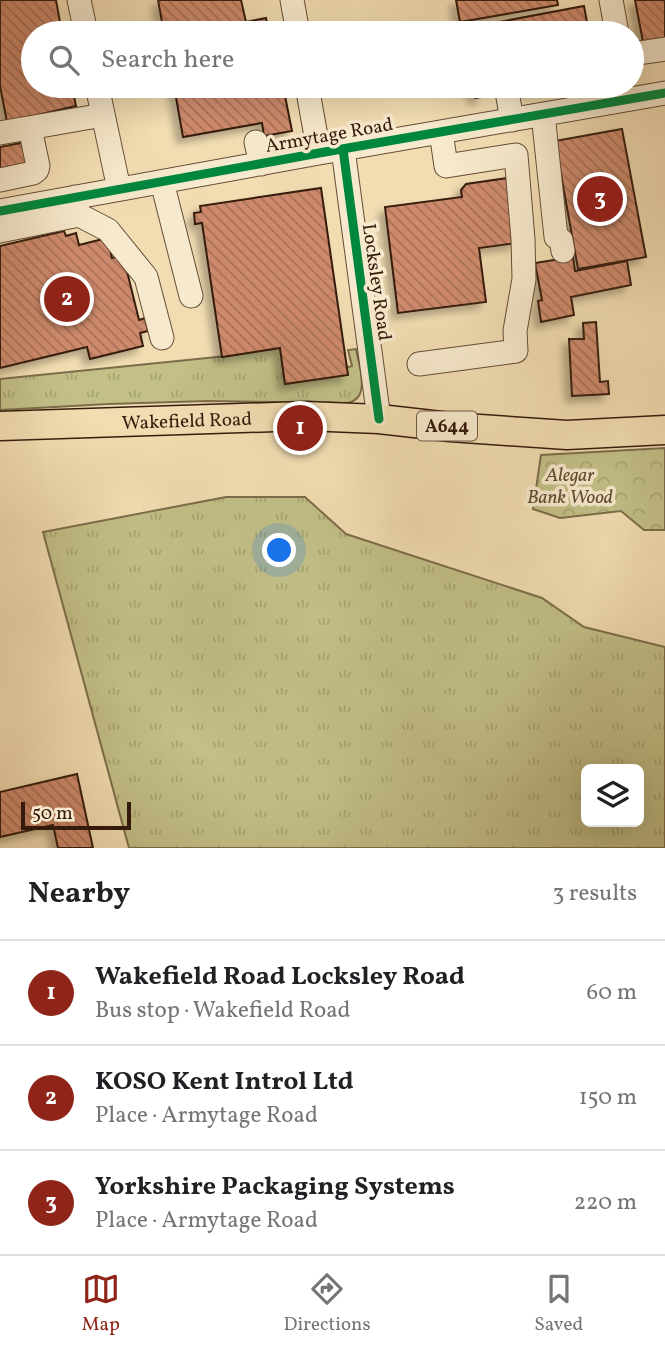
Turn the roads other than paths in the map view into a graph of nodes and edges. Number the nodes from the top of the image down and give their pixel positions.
1 (79, 0) edge
2 (292, 0) edge
3 (611, 0) edge
4 (83, 21) edge
5 (296, 21) edge
6 (615, 21) edge
7 (665, 49) edge
8 (644, 52) edge
9 (644, 92) edge
10 (665, 93) edge
11 (99, 98) edge
12 (309, 98) edge
13 (508, 98) edge
14 (605, 98) edge
15 (543, 114) junction
16 (103, 115) junction
17 (512, 120) junction
18 (30, 128) junction
19 (441, 132) junction
20 (0, 133) edge
21 (343, 149) junction
22 (319, 153) junction
23 (0, 180) edge
24 (162, 182) junction
25 (119, 189) junction
26 (77, 206) junction
27 (0, 211) edge
28 (0, 231) edge
29 (563, 251) dead end
30 (191, 296) dead end
31 (162, 338) dead end
32 (419, 364) dead end
33 (379, 419) junction
34 (46, 425) junction
35 (0, 426) edge
36 (665, 430) edge
37 (0, 436) edge

1 - 4 street
2 - 5 street
3 - 6 street
7 - 8 street
9 - 10 street, Armytage Road
11 - 16 street
12 - 22 street
13 - 17 street
14 - 15 street, Armytage Road
15 - 17 street, Armytage Road
15 - 29 street
16 - 18 street
16 - 25 street
17 - 19 street, Armytage Road
18 - 20 street
18 - 23 street
19 - 21 street, Armytage Road
19 - 32 street
21 - 22 street, Armytage Road
21 - 33 street, Locksley Road
22 - 24 street, Armytage Road
24 - 25 street, Armytage Road
24 - 30 street
25 - 26 street, Armytage Road
26 - 27 street, Armytage Road
26 - 28 street
26 - 31 street
33 - 34 main road, Wakefield Road / A644
33 - 36 main road, Wakefield Road / A644
34 - 35 main road, Wakefield Road / A644
34 - 37 main road, Wakefield Road / A644

